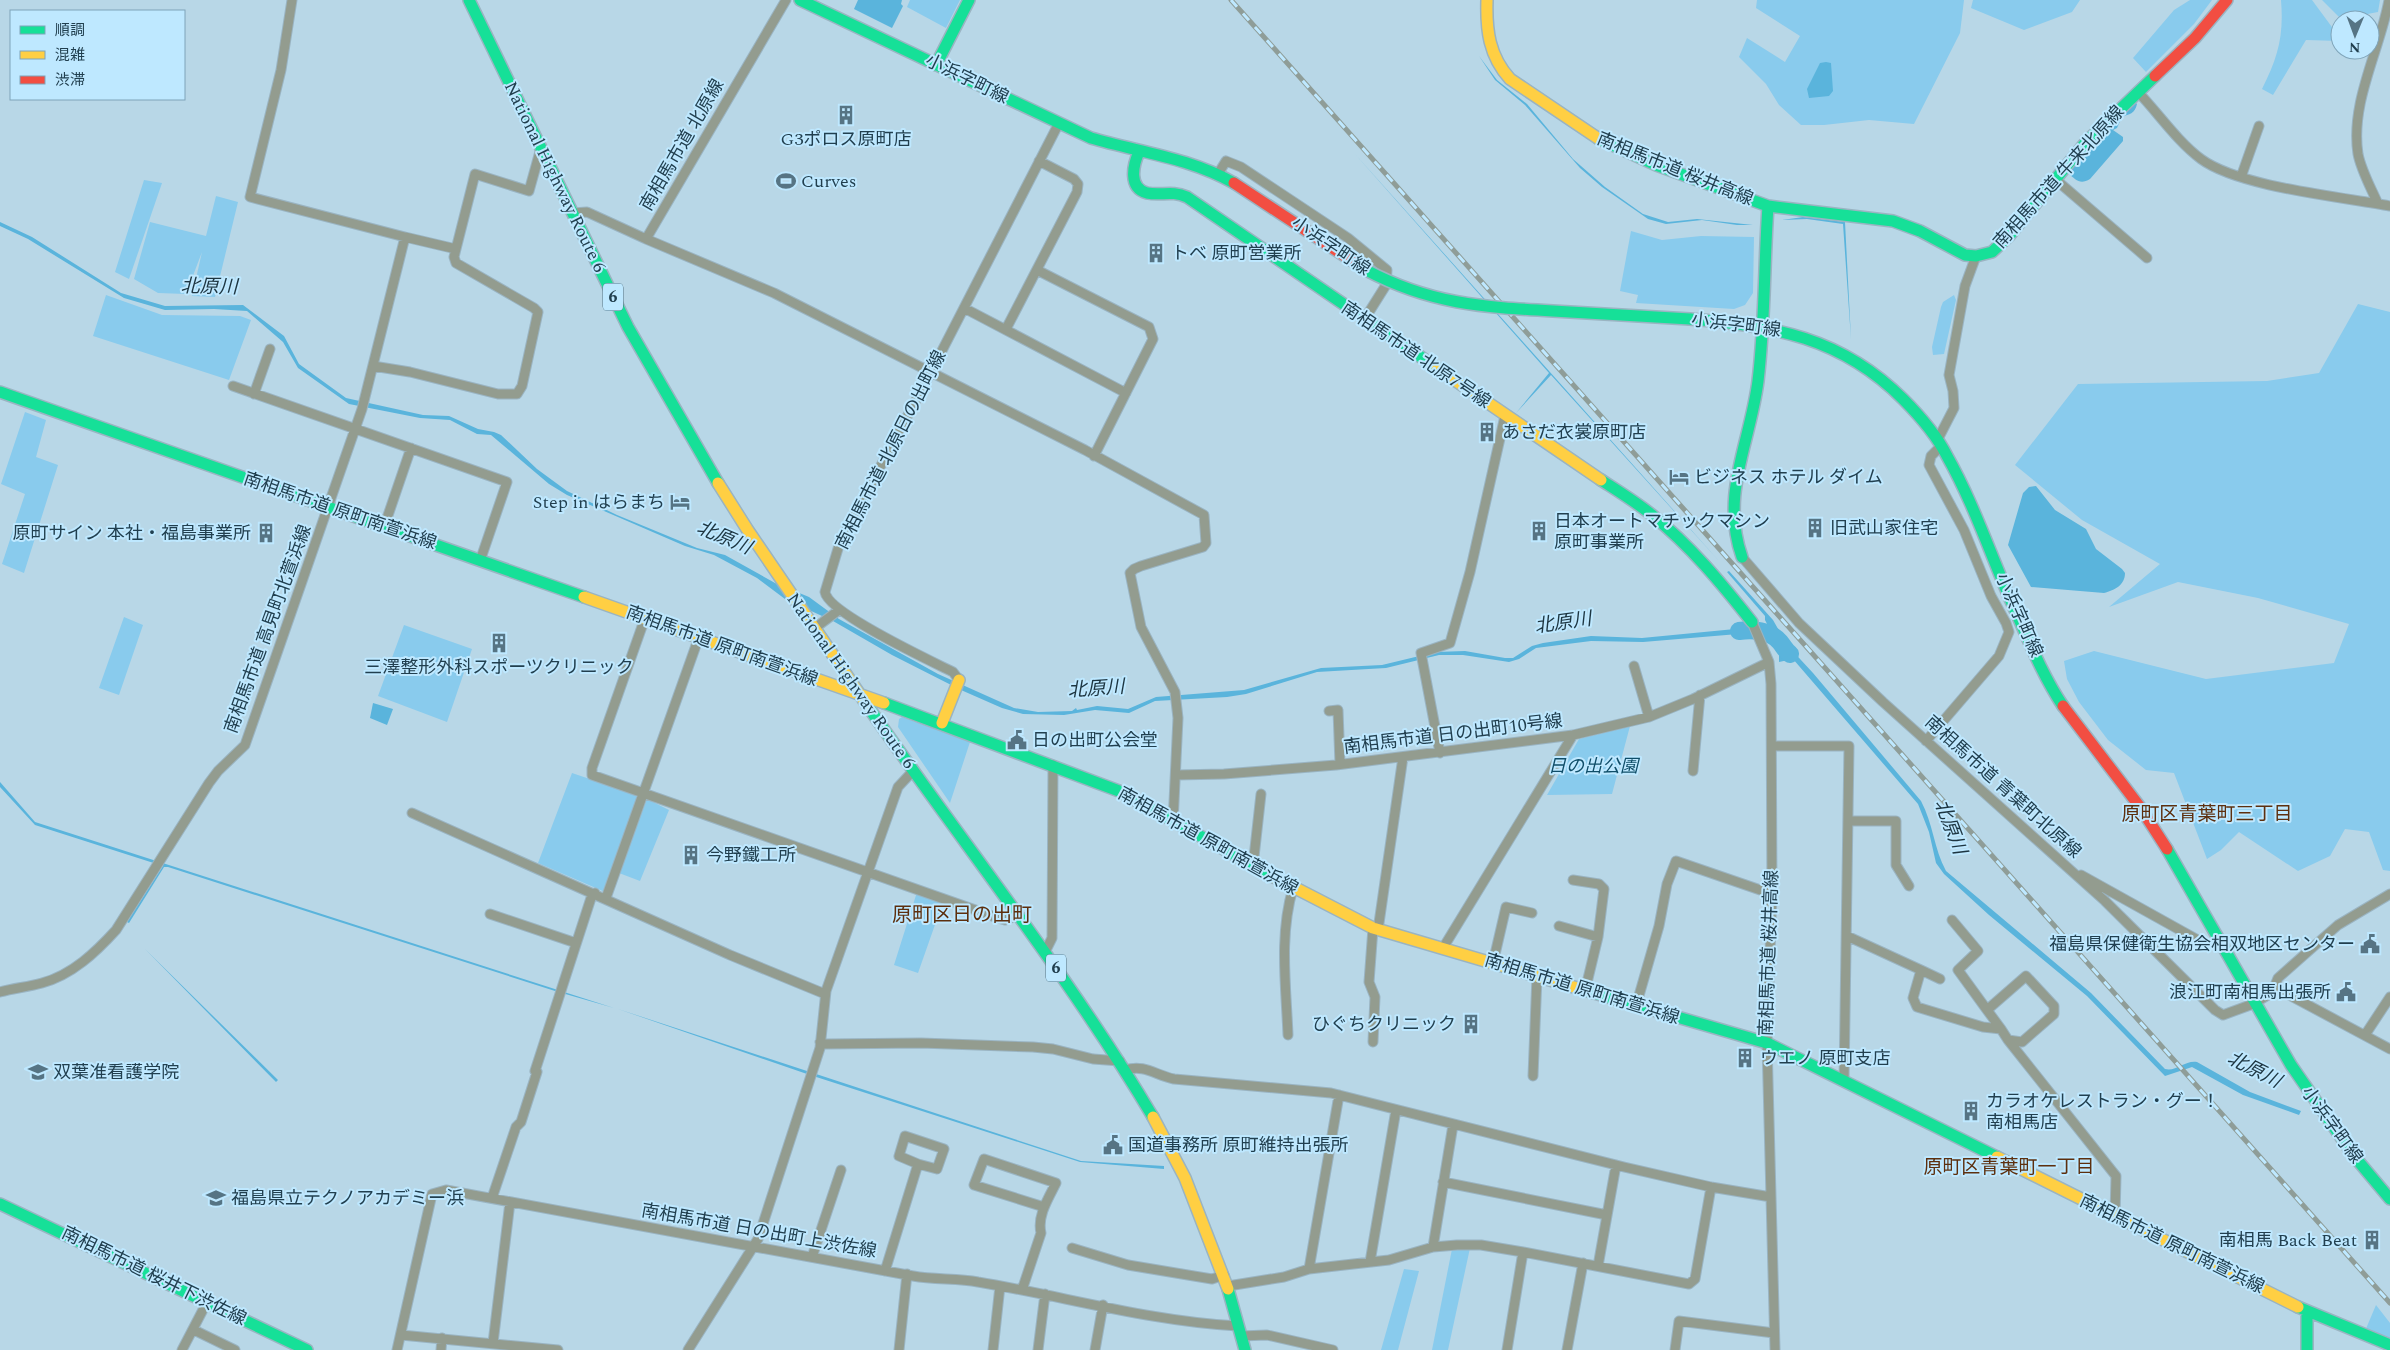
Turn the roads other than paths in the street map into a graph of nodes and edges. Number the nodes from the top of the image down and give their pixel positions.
1 (292, 0) edge
2 (469, 0) edge
3 (786, 0) edge
4 (800, 0) edge
5 (969, 0) edge
6 (1487, 0) edge
7 (2227, 0) edge
8 (2389, 0) edge
9 (936, 65) junction
10 (2138, 92) junction
11 (1058, 123) junction
12 (2259, 126) dead end
13 (541, 148) junction
14 (1138, 152) junction
15 (1039, 161) junction
16 (1218, 174) junction
17 (2241, 177) junction
18 (2055, 179) junction
19 (2378, 204) junction
20 (1768, 206) junction
21 (2390, 206) edge
22 (573, 212) junction
23 (405, 237) junction
24 (646, 239) junction
25 (456, 249) junction
26 (1976, 256) junction
27 (2147, 258) dead end
28 (1038, 270) junction
29 (964, 308) junction
30 (1364, 320) junction
31 (1761, 325) junction
32 (1006, 329) junction
33 (270, 349) dead end
34 (373, 366) junction
35 (932, 372) junction
36 (233, 386) dead end
37 (0, 392) edge
38 (1126, 392) junction
39 (254, 394) junction
40 (1505, 416) junction
41 (355, 429) junction
42 (1940, 443) junction
43 (411, 448) junction
44 (1094, 456) junction
45 (328, 508) junction
46 (384, 527) junction
47 (1742, 557) joint
48 (480, 561) junction
49 (1713, 574) joint
50 (838, 612) junction
51 (645, 618) junction
52 (1752, 622) joint
53 (811, 623) junction
54 (2023, 626) junction
55 (2007, 628) junction
56 (698, 637) junction
57 (1769, 662) junction
58 (1634, 666) dead end
59 (959, 680) joint
60 (1700, 695) junction
61 (863, 696) junction
62 (1329, 711) dead end
63 (1649, 717) junction
64 (942, 723) junction
65 (1573, 735) junction
66 (1926, 741) junction
67 (1772, 746) junction
68 (1440, 753) junction
69 (1403, 757) junction
70 (1340, 764) junction
71 (1053, 765) junction
72 (913, 771) junction
73 (1692, 771) dead end
74 (1176, 775) junction
75 (644, 793) junction
76 (1261, 794) dead end
77 (412, 813) dead end
78 (1849, 821) junction
79 (1173, 823) junction
80 (1253, 866) junction
81 (867, 871) junction
82 (2072, 871) junction
83 (1573, 880) dead end
84 (1909, 886) dead end
85 (1293, 888) junction
86 (595, 893) junction
87 (1772, 894) junction
88 (2390, 894) edge
89 (606, 898) junction
90 (1532, 912) dead end
91 (490, 914) dead end
92 (1018, 915) junction
93 (1952, 920) dead end
94 (1559, 926) dead end
95 (1376, 929) junction
96 (1847, 936) junction
97 (1598, 937) junction
98 (576, 943) junction
99 (2205, 944) dead end
100 (1443, 948) junction
101 (1045, 952) junction
102 (1493, 963) junction
103 (1921, 970) junction
104 (1537, 976) junction
105 (1940, 979) dead end
106 (2278, 989) junction
107 (1585, 991) junction
108 (0, 992) edge
109 (825, 994) junction
110 (2390, 997) edge
111 (2253, 1004) junction
112 (1636, 1006) junction
113 (1987, 1010) junction
114 (2001, 1030) junction
115 (1288, 1035) dead end
116 (2365, 1035) junction
117 (2008, 1040) junction
118 (820, 1042) junction
119 (1373, 1042) dead end
120 (1767, 1043) junction
121 (2390, 1049) edge
122 (1122, 1066) junction
123 (1533, 1076) dead end
124 (1844, 1081) junction
125 (1339, 1095) junction
126 (1396, 1110) junction
127 (1453, 1125) junction
128 (918, 1164) junction
129 (1616, 1165) junction
130 (841, 1170) dead end
131 (1443, 1182) junction
132 (1712, 1187) junction
133 (2388, 1194) edge
134 (1771, 1197) junction
135 (492, 1198) junction
136 (510, 1202) junction
137 (0, 1204) edge
138 (1044, 1207) junction
139 (1607, 1215) junction
140 (2115, 1216) junction
141 (754, 1246) junction
142 (1433, 1247) junction
143 (1072, 1248) dead end
144 (1522, 1252) junction
145 (812, 1257) junction
146 (1370, 1262) junction
147 (1583, 1263) junction
148 (1598, 1266) junction
149 (1309, 1269) junction
150 (885, 1271) junction
151 (907, 1274) junction
152 (1226, 1280) junction
153 (1000, 1286) junction
154 (1022, 1290) junction
155 (1045, 1294) junction
156 (207, 1302) junction
157 (1103, 1305) junction
158 (2307, 1311) junction
159 (194, 1330) junction
160 (1240, 1331) junction
161 (1774, 1333) junction
162 (401, 1335) junction
163 (442, 1338) junction
164 (493, 1343) junction
165 (2390, 1346) edge
166 (690, 1349) edge
167 (182, 1350) edge
168 (235, 1350) edge
169 (307, 1350) edge
170 (398, 1350) edge
171 (441, 1350) edge
172 (558, 1350) edge
173 (898, 1350) edge
174 (994, 1350) edge
175 (1038, 1350) edge
176 (1095, 1350) edge
177 (1245, 1350) edge
178 (1333, 1350) edge
179 (1507, 1350) edge
180 (1567, 1350) edge
181 (1675, 1350) edge
182 (1775, 1350) edge
183 (2307, 1350) edge

1 - 23 street
2 - 13 main road, National Highway Route 6 / 6
3 - 24 street, 南相馬市道 北原線
4 - 9 main road, 小浜字町線
5 - 9 main road
6 - 20 main road, 南相馬市道 桜井高線
7 - 10 main road, 南相馬市道 牛来北原線
8 - 19 street
9 - 11 main road, 小浜字町線
10 - 17 street
10 - 18 main road, 南相馬市道 牛来北原線
11 - 14 main road, 小浜字町線
11 - 15 street, 南相馬市道 北原日の出町線
12 - 17 street
13 - 22 main road, National Highway Route 6 / 6
13 - 25 street
14 - 16 main road, 小浜字町線
14 - 30 main road, 南相馬市道 北原7号線
15 - 28 street
15 - 29 street, 南相馬市道 北原日の出町線
16 - 30 street
16 - 31 main road, 小浜字町線, bridge
17 - 19 street
18 - 26 main road, 南相馬市道 牛来北原線
18 - 27 street
19 - 21 street
20 - 26 main road, 南相馬市道 牛来北原線
20 - 31 main road, 南相馬市道 桜井高線
22 - 24 street, 南相馬市道 北原線
22 - 53 main road, National Highway Route 6 / 6
23 - 25 street
23 - 34 street
24 - 35 street
25 - 34 street
26 - 42 street
28 - 32 street
28 - 38 street
29 - 32 street
29 - 35 street, 南相馬市道 北原日の出町線
30 - 40 main road, 南相馬市道 北原7号線
31 - 42 main road, 小浜字町線
31 - 47 main road, 南相馬市道 桜井高線
32 - 38 street
33 - 39 street
34 - 41 street, 南相馬市道 高見町北萱浜線
35 - 44 street
35 - 50 street, 南相馬市道 北原日の出町線
36 - 39 street
37 - 45 main road, 南相馬市道 原町南萱浜線
38 - 44 street
39 - 41 street
40 - 49 main road, 南相馬市道 北原7号線
40 - 68 street
41 - 43 street
41 - 45 street, 南相馬市道 高見町北萱浜線
42 - 54 main road, 小浜字町線
42 - 55 street
43 - 46 street
43 - 48 street
44 - 74 street
45 - 46 main road, 南相馬市道 原町南萱浜線
45 - 108 street, 南相馬市道 高見町北萱浜線
46 - 48 main road, 南相馬市道 原町南萱浜線
47 - 66 street, 南相馬市道 青葉町北原線
48 - 51 main road, 南相馬市道 原町南萱浜線
49 - 52 main road, 南相馬市道 桜井高線
50 - 53 street
50 - 59 street, 南相馬市道 北原日の出町線
51 - 56 main road, 南相馬市道 原町南萱浜線
51 - 75 street
52 - 57 street, 南相馬市道 桜井高線
53 - 61 main road, National Highway Route 6 / 6
54 - 55 street
54 - 111 main road, 小浜字町線
55 - 66 street
56 - 61 main road, 南相馬市道 原町南萱浜線
56 - 75 street
57 - 60 street, 南相馬市道 日の出町10号線
57 - 67 street, 南相馬市道 桜井高線
58 - 63 street
59 - 64 main road, 南相馬市道 北原日の出町線
60 - 63 street, 南相馬市道 日の出町10号線
60 - 73 street
61 - 64 main road, 南相馬市道 原町南萱浜線
61 - 72 main road, National Highway Route 6 / 6
62 - 70 street
63 - 65 street, 南相馬市道 日の出町10号線
64 - 71 main road, 南相馬市道 原町南萱浜線
65 - 68 street, 南相馬市道 日の出町10号線
65 - 100 street
66 - 82 street, 南相馬市道 青葉町北原線
67 - 78 street
67 - 87 street, 南相馬市道 桜井高線
68 - 69 street, 南相馬市道 日の出町10号線
69 - 70 street, 南相馬市道 日の出町10号線
69 - 95 street
70 - 74 street, 南相馬市道 日の出町10号線
71 - 79 main road, 南相馬市道 原町南萱浜線
71 - 101 street
72 - 81 street
72 - 92 main road, National Highway Route 6 / 6
74 - 79 street
75 - 81 street
75 - 89 street
76 - 80 street
77 - 86 street
78 - 84 street
78 - 96 street
79 - 80 main road, 南相馬市道 原町南萱浜線
80 - 85 main road, 南相馬市道 原町南萱浜線
81 - 92 street
81 - 109 street
82 - 99 street
82 - 111 street, 南相馬市道 青葉町北原線
83 - 97 street
85 - 95 main road, 南相馬市道 原町南萱浜線
85 - 115 street
86 - 89 street
86 - 98 street
87 - 112 street
87 - 120 street, 南相馬市道 桜井高線
88 - 106 street
89 - 109 street
90 - 102 street
91 - 98 street
92 - 101 main road, National Highway Route 6 / 6
93 - 113 street
94 - 97 street
95 - 100 main road, 南相馬市道 原町南萱浜線
95 - 119 street
96 - 103 street
96 - 124 street
97 - 107 street
98 - 135 street
100 - 102 main road, 南相馬市道 原町南萱浜線
101 - 122 main road, National Highway Route 6 / 6
102 - 104 main road, 南相馬市道 原町南萱浜線
103 - 105 street
103 - 114 street
104 - 107 main road, 南相馬市道 原町南萱浜線
104 - 123 street
106 - 111 street
106 - 116 street
107 - 112 main road, 南相馬市道 原町南萱浜線
109 - 118 street
110 - 116 street
111 - 133 main road, 小浜字町線
112 - 120 main road, 南相馬市道 原町南萱浜線
113 - 114 street
113 - 117 street
114 - 117 street
116 - 121 street
117 - 140 street
118 - 122 street
118 - 141 street
120 - 124 main road, 南相馬市道 原町南萱浜線
120 - 134 street, 南相馬市道 桜井高線
122 - 125 street
122 - 152 main road, National Highway Route 6 / 6
124 - 140 main road, 南相馬市道 原町南萱浜線
125 - 126 street
125 - 149 street
126 - 127 street
126 - 146 street
127 - 129 street
127 - 131 street
128 - 128 street
128 - 150 street
129 - 132 street
129 - 139 street
130 - 145 street
131 - 139 street
131 - 142 street
132 - 134 street
132 - 148 street
134 - 161 street, 南相馬市道 桜井高線
135 - 136 street, 南相馬市道 日の出町上渋佐線
135 - 162 street, 南相馬市道 日の出町上渋佐線
136 - 141 street, 南相馬市道 日の出町上渋佐線
136 - 164 street
137 - 156 main road, 南相馬市道 桜井下渋佐線
138 - 138 street
138 - 154 street
139 - 148 street
140 - 158 main road, 南相馬市道 原町南萱浜線
141 - 145 street, 南相馬市道 日の出町上渋佐線
141 - 166 street
142 - 144 street
142 - 146 street
143 - 152 street
144 - 147 street
144 - 179 street
145 - 150 street, 南相馬市道 日の出町上渋佐線
146 - 149 street
147 - 148 street
147 - 180 street
149 - 152 street
150 - 151 street, 南相馬市道 日の出町上渋佐線
151 - 153 street, 南相馬市道 日の出町上渋佐線
151 - 173 street
152 - 160 main road, National Highway Route 6 / 6
153 - 154 street, 南相馬市道 日の出町上渋佐線
153 - 174 street
154 - 155 street, 南相馬市道 日の出町上渋佐線
155 - 157 street, 南相馬市道 日の出町上渋佐線
155 - 175 street
156 - 159 street
156 - 169 main road, 南相馬市道 桜井下渋佐線
157 - 160 street, 南相馬市道 日の出町上渋佐線
157 - 176 street
158 - 165 main road, 南相馬市道 原町南萱浜線
158 - 183 main road
159 - 167 street
159 - 168 street
160 - 177 main road, National Highway Route 6 / 6
160 - 178 street, 南相馬市道 日の出町上渋佐線
161 - 181 street
161 - 182 street, 南相馬市道 桜井高線
162 - 163 street
162 - 170 street, 南相馬市道 日の出町上渋佐線
163 - 164 street
163 - 171 street
164 - 172 street

